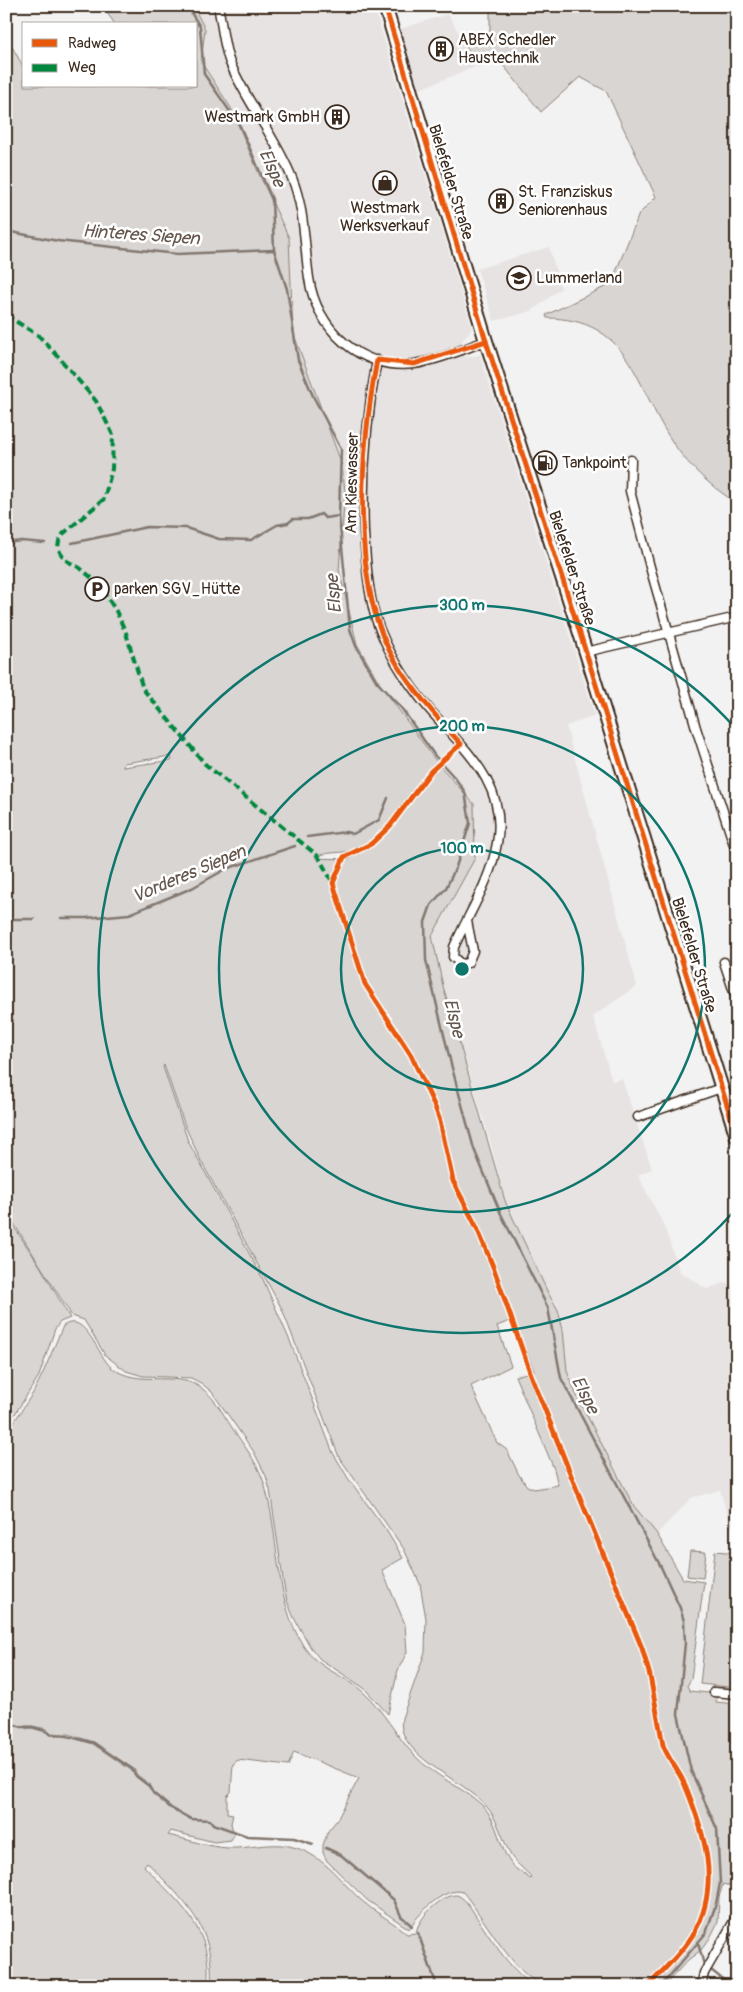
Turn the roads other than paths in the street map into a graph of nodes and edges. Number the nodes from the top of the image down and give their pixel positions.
1 (218, 6) edge
2 (385, 6) edge
3 (486, 340) junction
4 (376, 360) junction
5 (631, 460) dead end
6 (737, 617) edge
7 (669, 632) junction
8 (585, 652) junction
9 (737, 854) edge
10 (467, 921) junction
11 (724, 962) dead end
12 (737, 1001) edge
13 (721, 1088) junction
14 (638, 1117) dead end
15 (737, 1138) edge
16 (714, 1692) dead end
17 (737, 1694) edge
18 (737, 1916) edge
19 (703, 1984) edge

1 - 4 street
2 - 3 main road, Bielefelder Straße
3 - 4 street
3 - 8 main road, Bielefelder Straße
4 - 10 street, Am Kieswasser
5 - 7 street
6 - 7 street
7 - 8 street
7 - 9 street
8 - 13 main road, Bielefelder Straße
10 - 10 street, Am Kieswasser
11 - 12 street
13 - 14 street
13 - 15 main road, Bielefelder Straße
16 - 17 street
18 - 19 street

